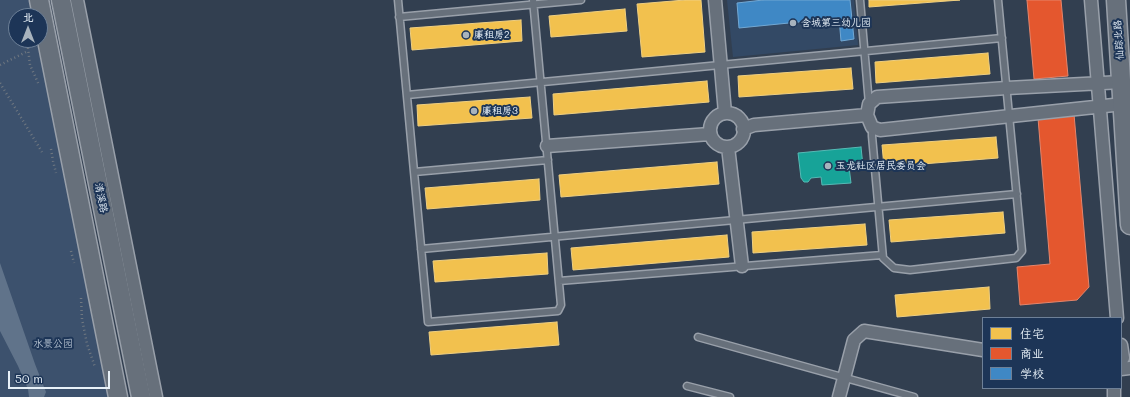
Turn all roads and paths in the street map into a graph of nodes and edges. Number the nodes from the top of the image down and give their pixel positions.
1 (39, 0) edge
2 (61, 0) edge
3 (77, 0) edge
4 (398, 0) edge
5 (581, 0) edge
6 (716, 0) edge
7 (860, 0) edge
8 (998, 0) edge
9 (1091, 0) edge
10 (1116, 0) edge
11 (533, 2) edge
12 (399, 17) junction
13 (1002, 38) junction
14 (28, 50) dead end
15 (864, 51) junction
16 (0, 65) edge
17 (721, 65) junction
18 (541, 82) junction
19 (1122, 82) junction
20 (0, 83) edge
21 (1006, 88) junction
22 (407, 95) junction
23 (1123, 104) junction
24 (868, 110) junction
25 (726, 113) junction
26 (1010, 116) junction
27 (872, 127) junction
28 (743, 129) junction
29 (710, 134) junction
30 (547, 146) junction
31 (728, 147) junction
32 (42, 152) dead end
33 (548, 160) junction
34 (414, 172) junction
35 (1017, 194) junction
36 (878, 207) junction
37 (736, 220) junction
38 (1130, 225) edge
39 (555, 237) junction
40 (421, 249) junction
41 (882, 255) junction
42 (742, 266) junction
43 (559, 281) junction
44 (1117, 317) edge
45 (698, 337) dead end
46 (982, 350) edge
47 (845, 378) junction
48 (687, 386) dead end
49 (118, 397) edge
50 (140, 397) edge
51 (156, 397) edge
52 (730, 397) edge
53 (839, 397) edge
54 (914, 397) edge

1 - 49 main road
2 - 50 main road, 清溪路
3 - 51 street
4 - 12 lane
5 - 11 lane
6 - 17 street
7 - 15 lane
8 - 13 lane
9 - 44 street
10 - 19 main road, 仙踪北路
11 - 12 lane
11 - 18 lane
12 - 22 lane
13 - 15 lane
13 - 21 lane
14 - 16 path
15 - 17 lane
15 - 24 lane
17 - 18 lane
17 - 25 street
18 - 22 lane
18 - 30 lane
19 - 21 street
19 - 23 main road, 仙踪北路
20 - 32 path
21 - 24 street
21 - 26 lane
22 - 34 lane
23 - 26 street
23 - 38 main road, 仙踪北路
24 - 27 street
24 - 28 street
25 - 28 street
25 - 29 street
26 - 27 street
26 - 35 lane
27 - 36 lane
28 - 31 street
29 - 30 street
29 - 31 street
30 - 33 lane
31 - 37 street
33 - 34 lane
33 - 39 lane
34 - 40 lane
35 - 36 lane
35 - 41 lane
36 - 37 lane
36 - 41 lane
37 - 39 lane
37 - 42 street
39 - 40 lane
39 - 43 lane
40 - 43 lane
41 - 42 lane
42 - 43 lane
45 - 47 lane
46 - 47 street
47 - 53 street
47 - 54 lane
48 - 52 lane

